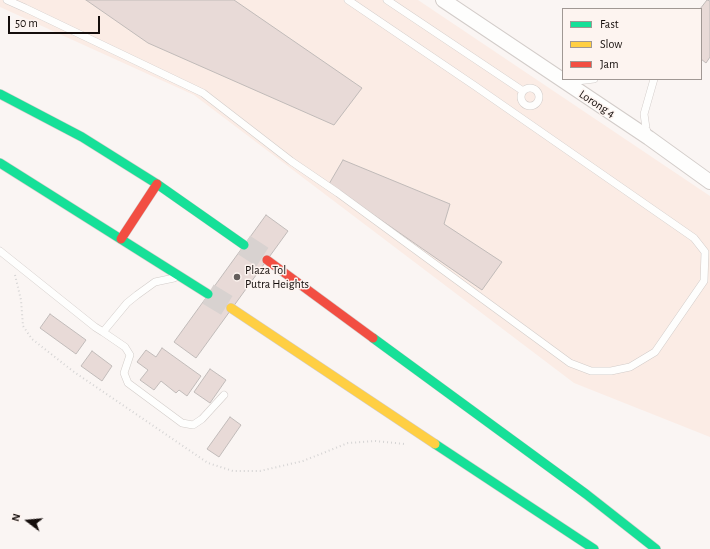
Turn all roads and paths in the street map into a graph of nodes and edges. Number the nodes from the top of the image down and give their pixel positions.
1 (6, 0) edge
2 (348, 0) edge
3 (387, 0) edge
4 (443, 0) edge
5 (590, 80) edge
6 (654, 80) edge
7 (565, 83) junction
8 (523, 91) dead end
9 (0, 94) edge
10 (649, 138) junction
11 (0, 163) edge
12 (710, 182) edge
13 (157, 184) junction
14 (121, 239) junction
15 (244, 245) tunnel mouth
16 (0, 251) edge
17 (266, 260) tunnel mouth
18 (14, 272) dead end
19 (180, 276) junction
20 (208, 294) tunnel mouth
21 (231, 308) tunnel mouth
22 (103, 332) junction
23 (224, 395) dead end
24 (412, 445) dead end
25 (594, 549) edge
26 (656, 549) edge

1 - 2 lane
3 - 8 lane
4 - 7 street, Lorong 4
5 - 7 lane
6 - 10 lane
7 - 10 street, Lorong 4
9 - 13 highway
10 - 12 street, Lorong 4
11 - 14 highway
13 - 14 highway
13 - 15 highway
14 - 19 highway
16 - 22 lane
17 - 26 highway
18 - 24 path
19 - 20 highway
19 - 22 lane
21 - 25 highway
22 - 23 lane

